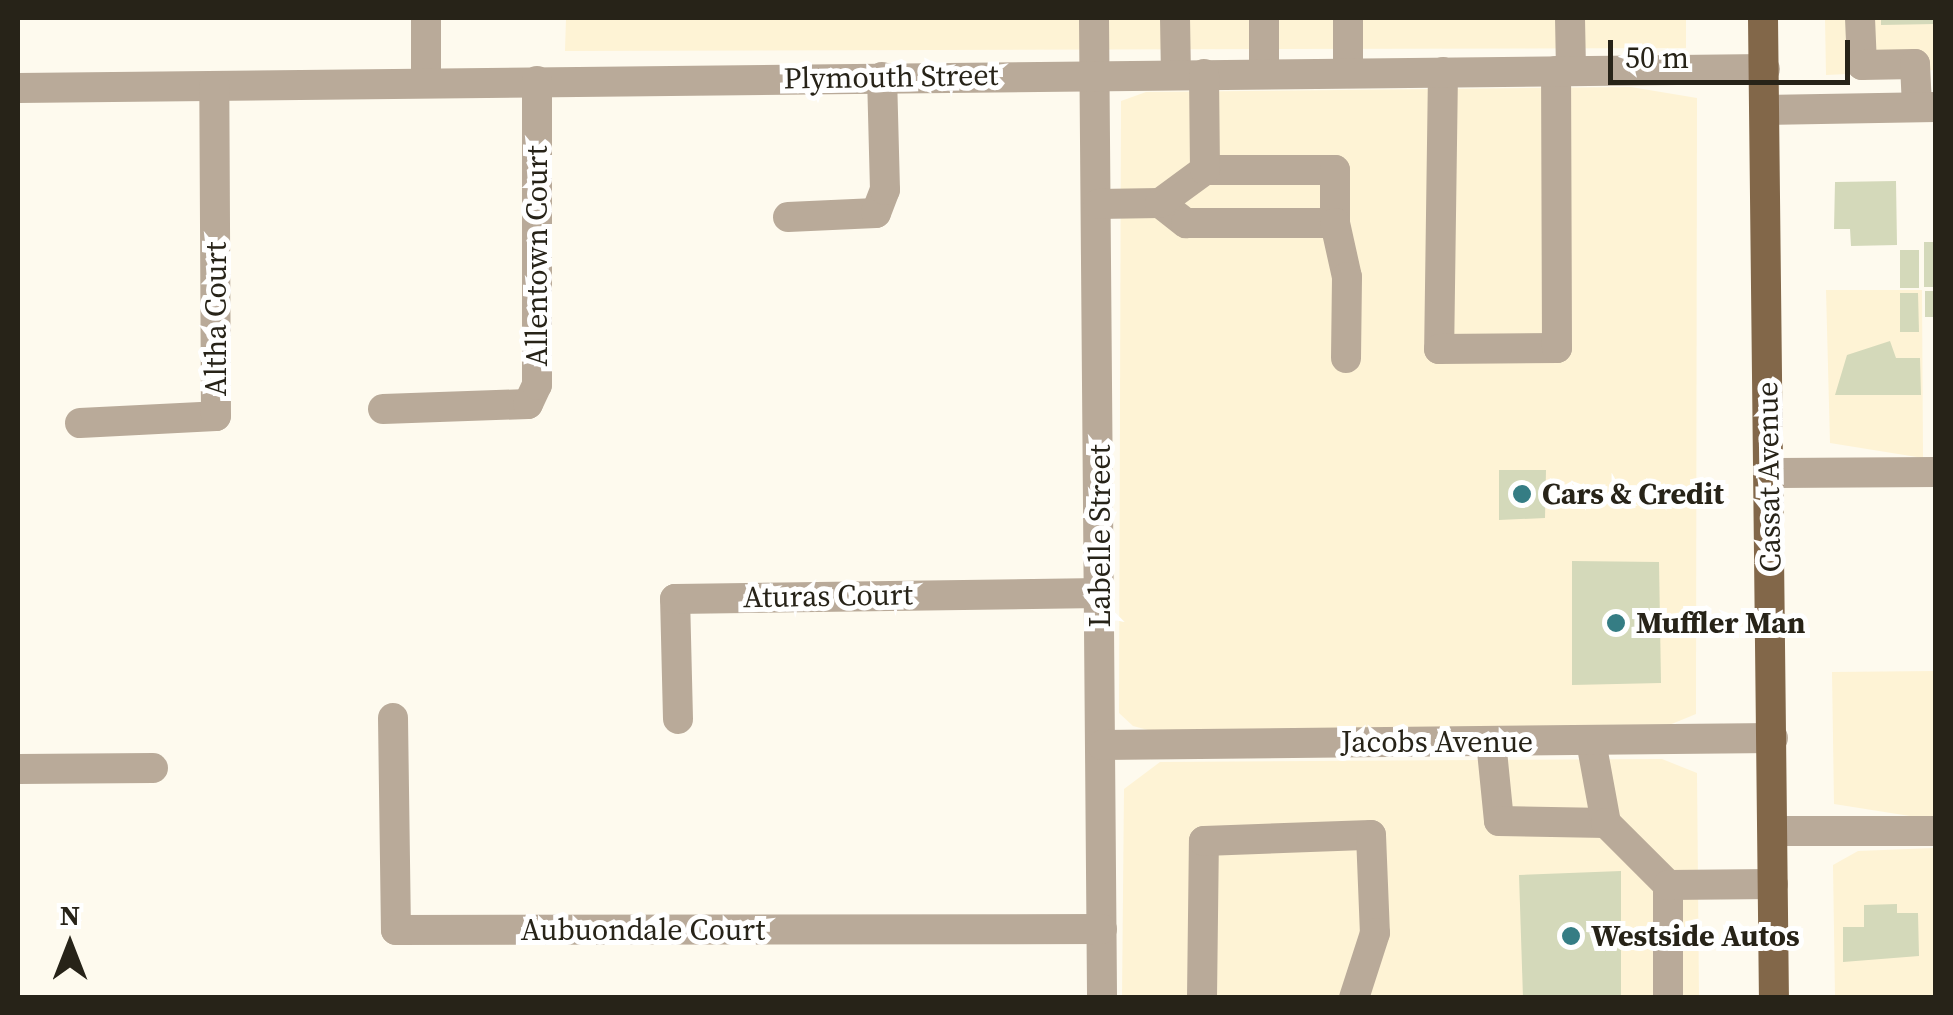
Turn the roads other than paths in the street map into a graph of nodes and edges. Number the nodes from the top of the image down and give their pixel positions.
1 (426, 18) edge
2 (1094, 18) edge
3 (1176, 18) edge
4 (1264, 18) edge
5 (1348, 18) edge
6 (1570, 18) edge
7 (1763, 18) edge
8 (1860, 18) edge
9 (1925, 63) edge
10 (1765, 69) junction
11 (1564, 70) junction
12 (1348, 72) junction
13 (1442, 72) junction
14 (1264, 73) junction
15 (1096, 74) junction
16 (1190, 74) junction
17 (882, 76) junction
18 (426, 81) junction
19 (536, 81) junction
20 (214, 86) junction
21 (18, 88) edge
22 (1926, 107) edge
23 (1766, 110) junction
24 (1205, 170) junction
25 (1160, 203) junction
26 (1098, 204) junction
27 (788, 217) dead end
28 (1335, 223) junction
29 (1346, 358) dead end
30 (383, 409) dead end
31 (80, 423) dead end
32 (1936, 472) edge
33 (1768, 474) junction
34 (1100, 593) junction
35 (393, 718) dead end
36 (678, 720) dead end
37 (1773, 738) junction
38 (1491, 742) junction
39 (1591, 742) junction
40 (1102, 745) junction
41 (152, 768) dead end
42 (18, 769) edge
43 (1606, 823) junction
44 (1774, 830) junction
45 (1936, 830) edge
46 (1774, 884) junction
47 (1668, 885) junction
48 (1102, 930) junction
49 (1102, 998) edge
50 (1202, 998) edge
51 (1354, 998) edge
52 (1668, 998) edge
53 (1774, 998) edge

1 - 18 street
2 - 15 street, Labelle Street
3 - 16 street
4 - 14 street
5 - 12 street
6 - 11 street
7 - 10 main road, Cassat Avenue
8 - 9 street
9 - 22 street
10 - 11 street, Plymouth Street
10 - 23 main road, Cassat Avenue
11 - 13 street, Plymouth Street
11 - 13 street
12 - 13 street, Plymouth Street
12 - 14 street, Plymouth Street
14 - 16 street, Plymouth Street
15 - 16 street, Plymouth Street
15 - 17 street, Plymouth Street
15 - 26 street, Labelle Street
16 - 24 street
17 - 19 street, Plymouth Street
17 - 27 street
18 - 19 street, Plymouth Street
18 - 20 street, Plymouth Street
19 - 30 street, Allentown Court
20 - 21 street, Plymouth Street
20 - 31 street, Altha Court
22 - 23 street
23 - 33 main road, Cassat Avenue
24 - 25 street
24 - 28 street
25 - 26 street
25 - 28 street
26 - 34 street, Labelle Street
28 - 29 street
32 - 33 street
33 - 37 main road, Cassat Avenue
34 - 36 street, Aturas Court
34 - 40 street, Labelle Street
35 - 48 street, Aubuondale Court
37 - 39 street, Jacobs Avenue
37 - 44 main road, Cassat Avenue
38 - 39 street, Jacobs Avenue
38 - 40 street, Jacobs Avenue
38 - 43 street
39 - 43 street
40 - 48 street, Labelle Street
41 - 42 street
43 - 47 street
44 - 45 street
44 - 46 main road, Cassat Avenue
46 - 47 street
46 - 53 main road, Cassat Avenue
47 - 52 street
48 - 49 street, Labelle Street
50 - 51 street

